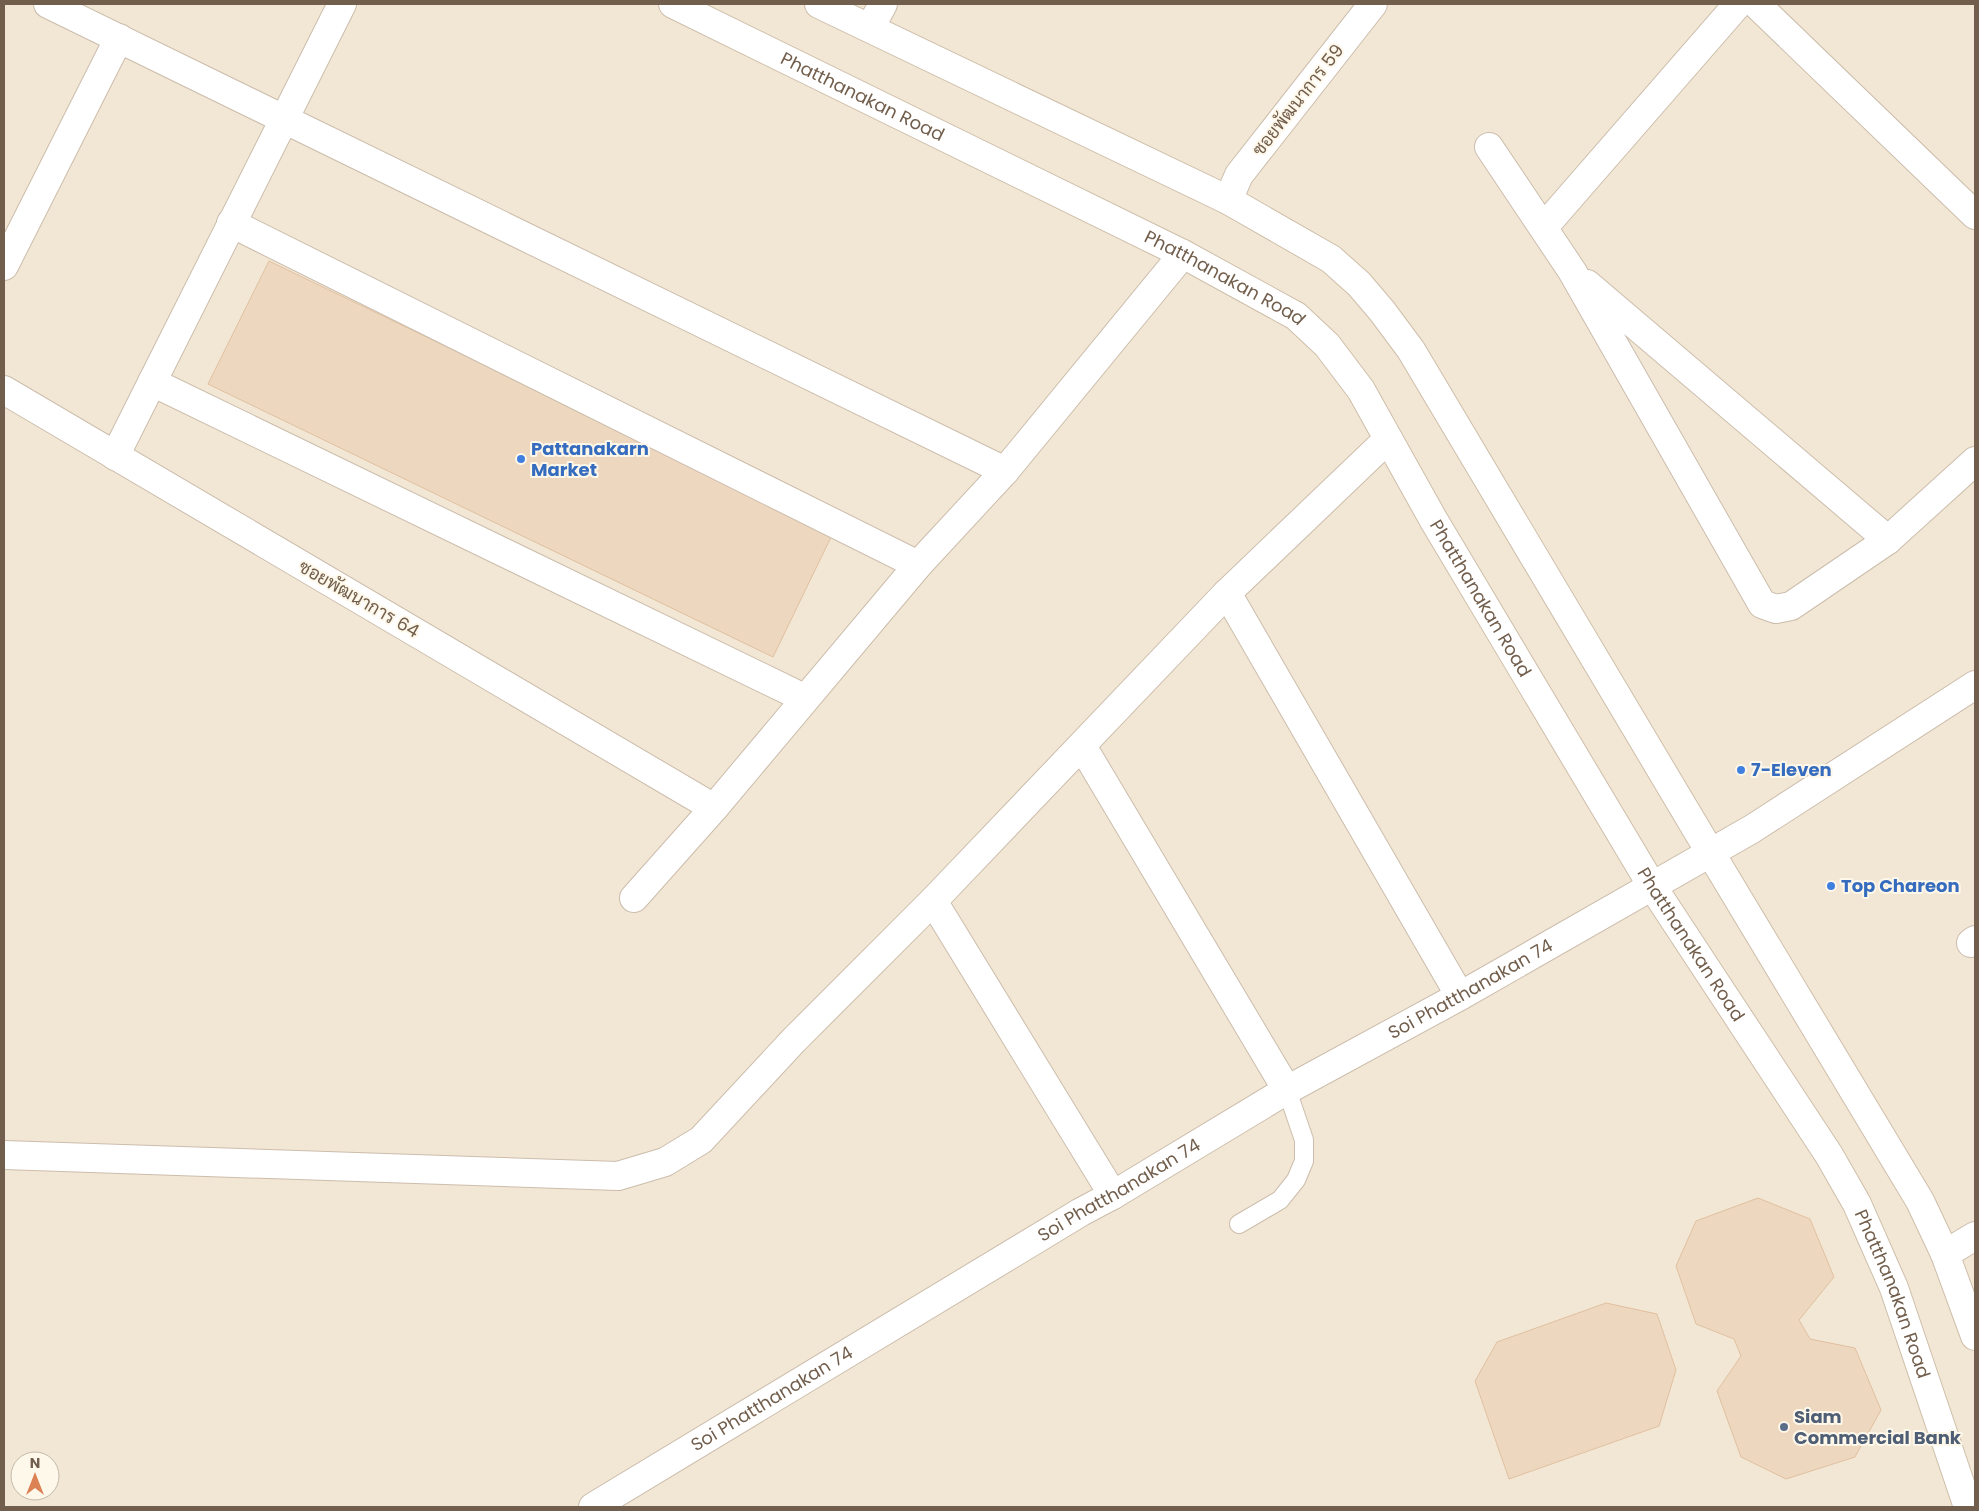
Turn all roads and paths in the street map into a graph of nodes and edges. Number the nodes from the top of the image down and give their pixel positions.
1 (48, 4) edge
2 (342, 4) edge
3 (673, 4) edge
4 (818, 4) edge
5 (883, 4) edge
6 (1373, 4) edge
7 (1738, 4) edge
8 (1756, 4) edge
9 (870, 28) junction
10 (119, 38) junction
11 (284, 119) junction
12 (1490, 147) dead end
13 (1228, 200) junction
14 (1975, 215) edge
15 (231, 223) junction
16 (1544, 227) junction
17 (1183, 254) junction
18 (4, 266) edge
19 (1572, 271) junction
20 (152, 382) junction
21 (4, 390) edge
22 (1388, 439) junction
23 (115, 456) junction
24 (1975, 461) edge
25 (1005, 471) junction
26 (1888, 540) junction
27 (918, 565) junction
28 (1227, 593) junction
29 (1975, 685) edge
30 (804, 698) junction
31 (1082, 746) junction
32 (714, 808) junction
33 (1710, 852) junction
34 (1652, 886) junction
35 (634, 898) dead end
36 (933, 901) junction
37 (1460, 996) junction
38 (1287, 1090) junction
39 (4, 1155) edge
40 (1113, 1195) junction
41 (1239, 1224) dead end
42 (1975, 1236) edge
43 (1945, 1254) junction
44 (1975, 1336) edge
45 (593, 1507) edge
46 (1968, 1507) edge

1 - 10 street
2 - 11 street
3 - 17 street, Phatthanakan Road
4 - 9 street
5 - 9 street
6 - 13 street, ซอยพัฒนาการ 59
7 - 16 street
8 - 14 street
9 - 13 street
10 - 11 street
10 - 18 street
11 - 15 street
11 - 25 street
12 - 16 street
13 - 33 street
15 - 20 street
15 - 27 street
16 - 19 street
17 - 22 street, Phatthanakan Road
17 - 25 street
19 - 26 street
19 - 26 street
20 - 23 street
20 - 30 street
21 - 23 street, ซอยพัฒนาการ 64
22 - 28 street
22 - 34 street, Phatthanakan Road
23 - 32 street, ซอยพัฒนาการ 64
24 - 26 street
25 - 27 street
27 - 30 street
28 - 31 street
28 - 37 street
29 - 33 street, Soi Phatthanakan 74
30 - 32 street
31 - 36 street
31 - 38 street
32 - 35 street
33 - 34 street, Soi Phatthanakan 74
33 - 43 street
34 - 37 street, Soi Phatthanakan 74
34 - 46 street, Phatthanakan Road
36 - 39 street
36 - 40 street
37 - 38 street, Soi Phatthanakan 74
38 - 40 street, Soi Phatthanakan 74
38 - 41 lane
40 - 45 street, Soi Phatthanakan 74
42 - 43 street
43 - 44 street

